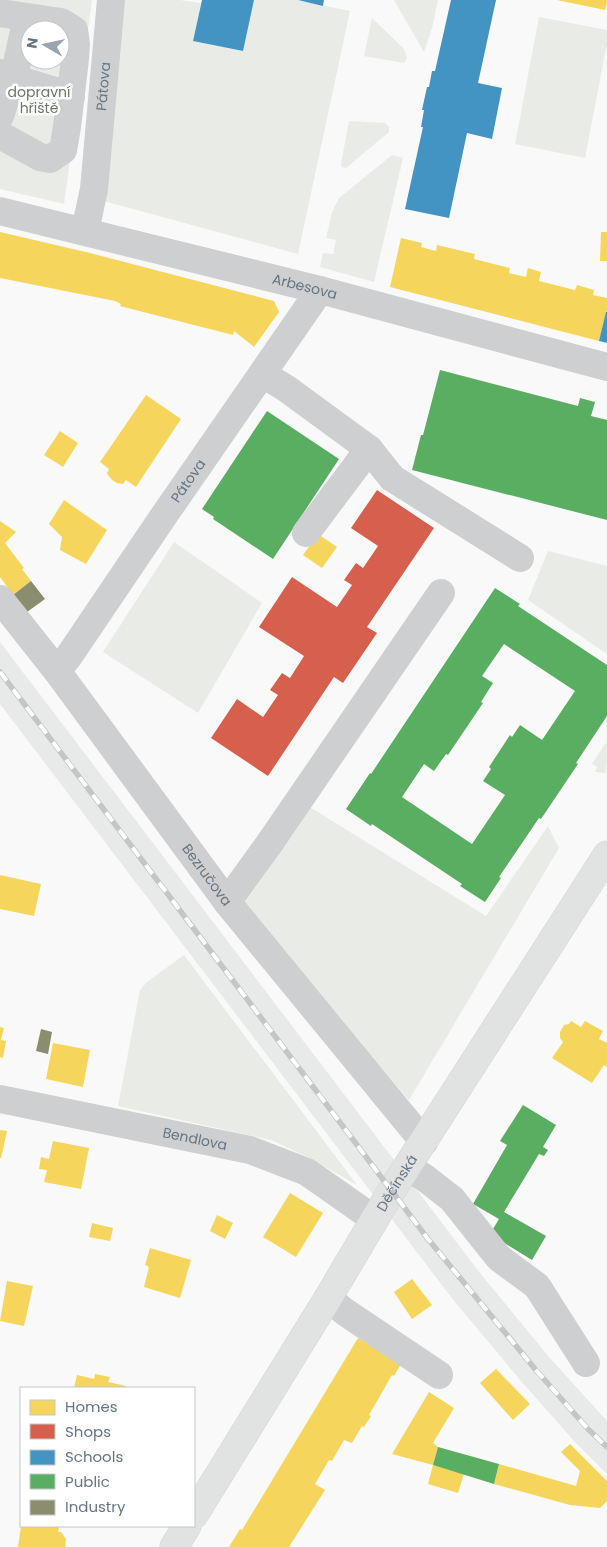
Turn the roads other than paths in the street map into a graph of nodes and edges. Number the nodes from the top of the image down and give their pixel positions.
1 (111, 0) edge
2 (0, 13) edge
3 (28, 18) junction
4 (6, 76) edge
5 (71, 96) junction
6 (0, 116) edge
7 (0, 135) edge
8 (0, 211) edge
9 (85, 231) junction
10 (320, 290) junction
11 (607, 367) edge
12 (263, 374) junction
13 (369, 449) junction
14 (306, 533) dead end
15 (520, 558) dead end
16 (441, 594) dead end
17 (0, 599) edge
18 (57, 671) junction
19 (607, 855) edge
20 (227, 902) junction
21 (0, 1099) edge
22 (424, 1142) junction
23 (407, 1167) junction
24 (374, 1219) junction
25 (328, 1298) junction
26 (586, 1363) dead end
27 (439, 1375) dead end
28 (195, 1513) edge
29 (186, 1527) edge
30 (174, 1547) edge

1 - 9 street, Pátova
2 - 3 street
3 - 4 street
3 - 5 street
4 - 5 street
4 - 6 street
5 - 7 street
8 - 9 street, Arbesova
9 - 10 street, Arbesova
10 - 11 street, Arbesova
10 - 12 street, Pátova
12 - 13 street
12 - 18 street, Pátova
13 - 14 street
13 - 15 street
16 - 20 street
17 - 18 street, Bezručova
18 - 20 street, Bezručova
19 - 22 main road, Děčínská
20 - 22 street, Bezručova
21 - 24 street, Bendlova
22 - 23 main road, Děčínská
23 - 24 main road, Děčínská
23 - 26 street
24 - 25 main road, Děčínská
25 - 27 street
25 - 28 main road, Děčínská
29 - 30 main road

